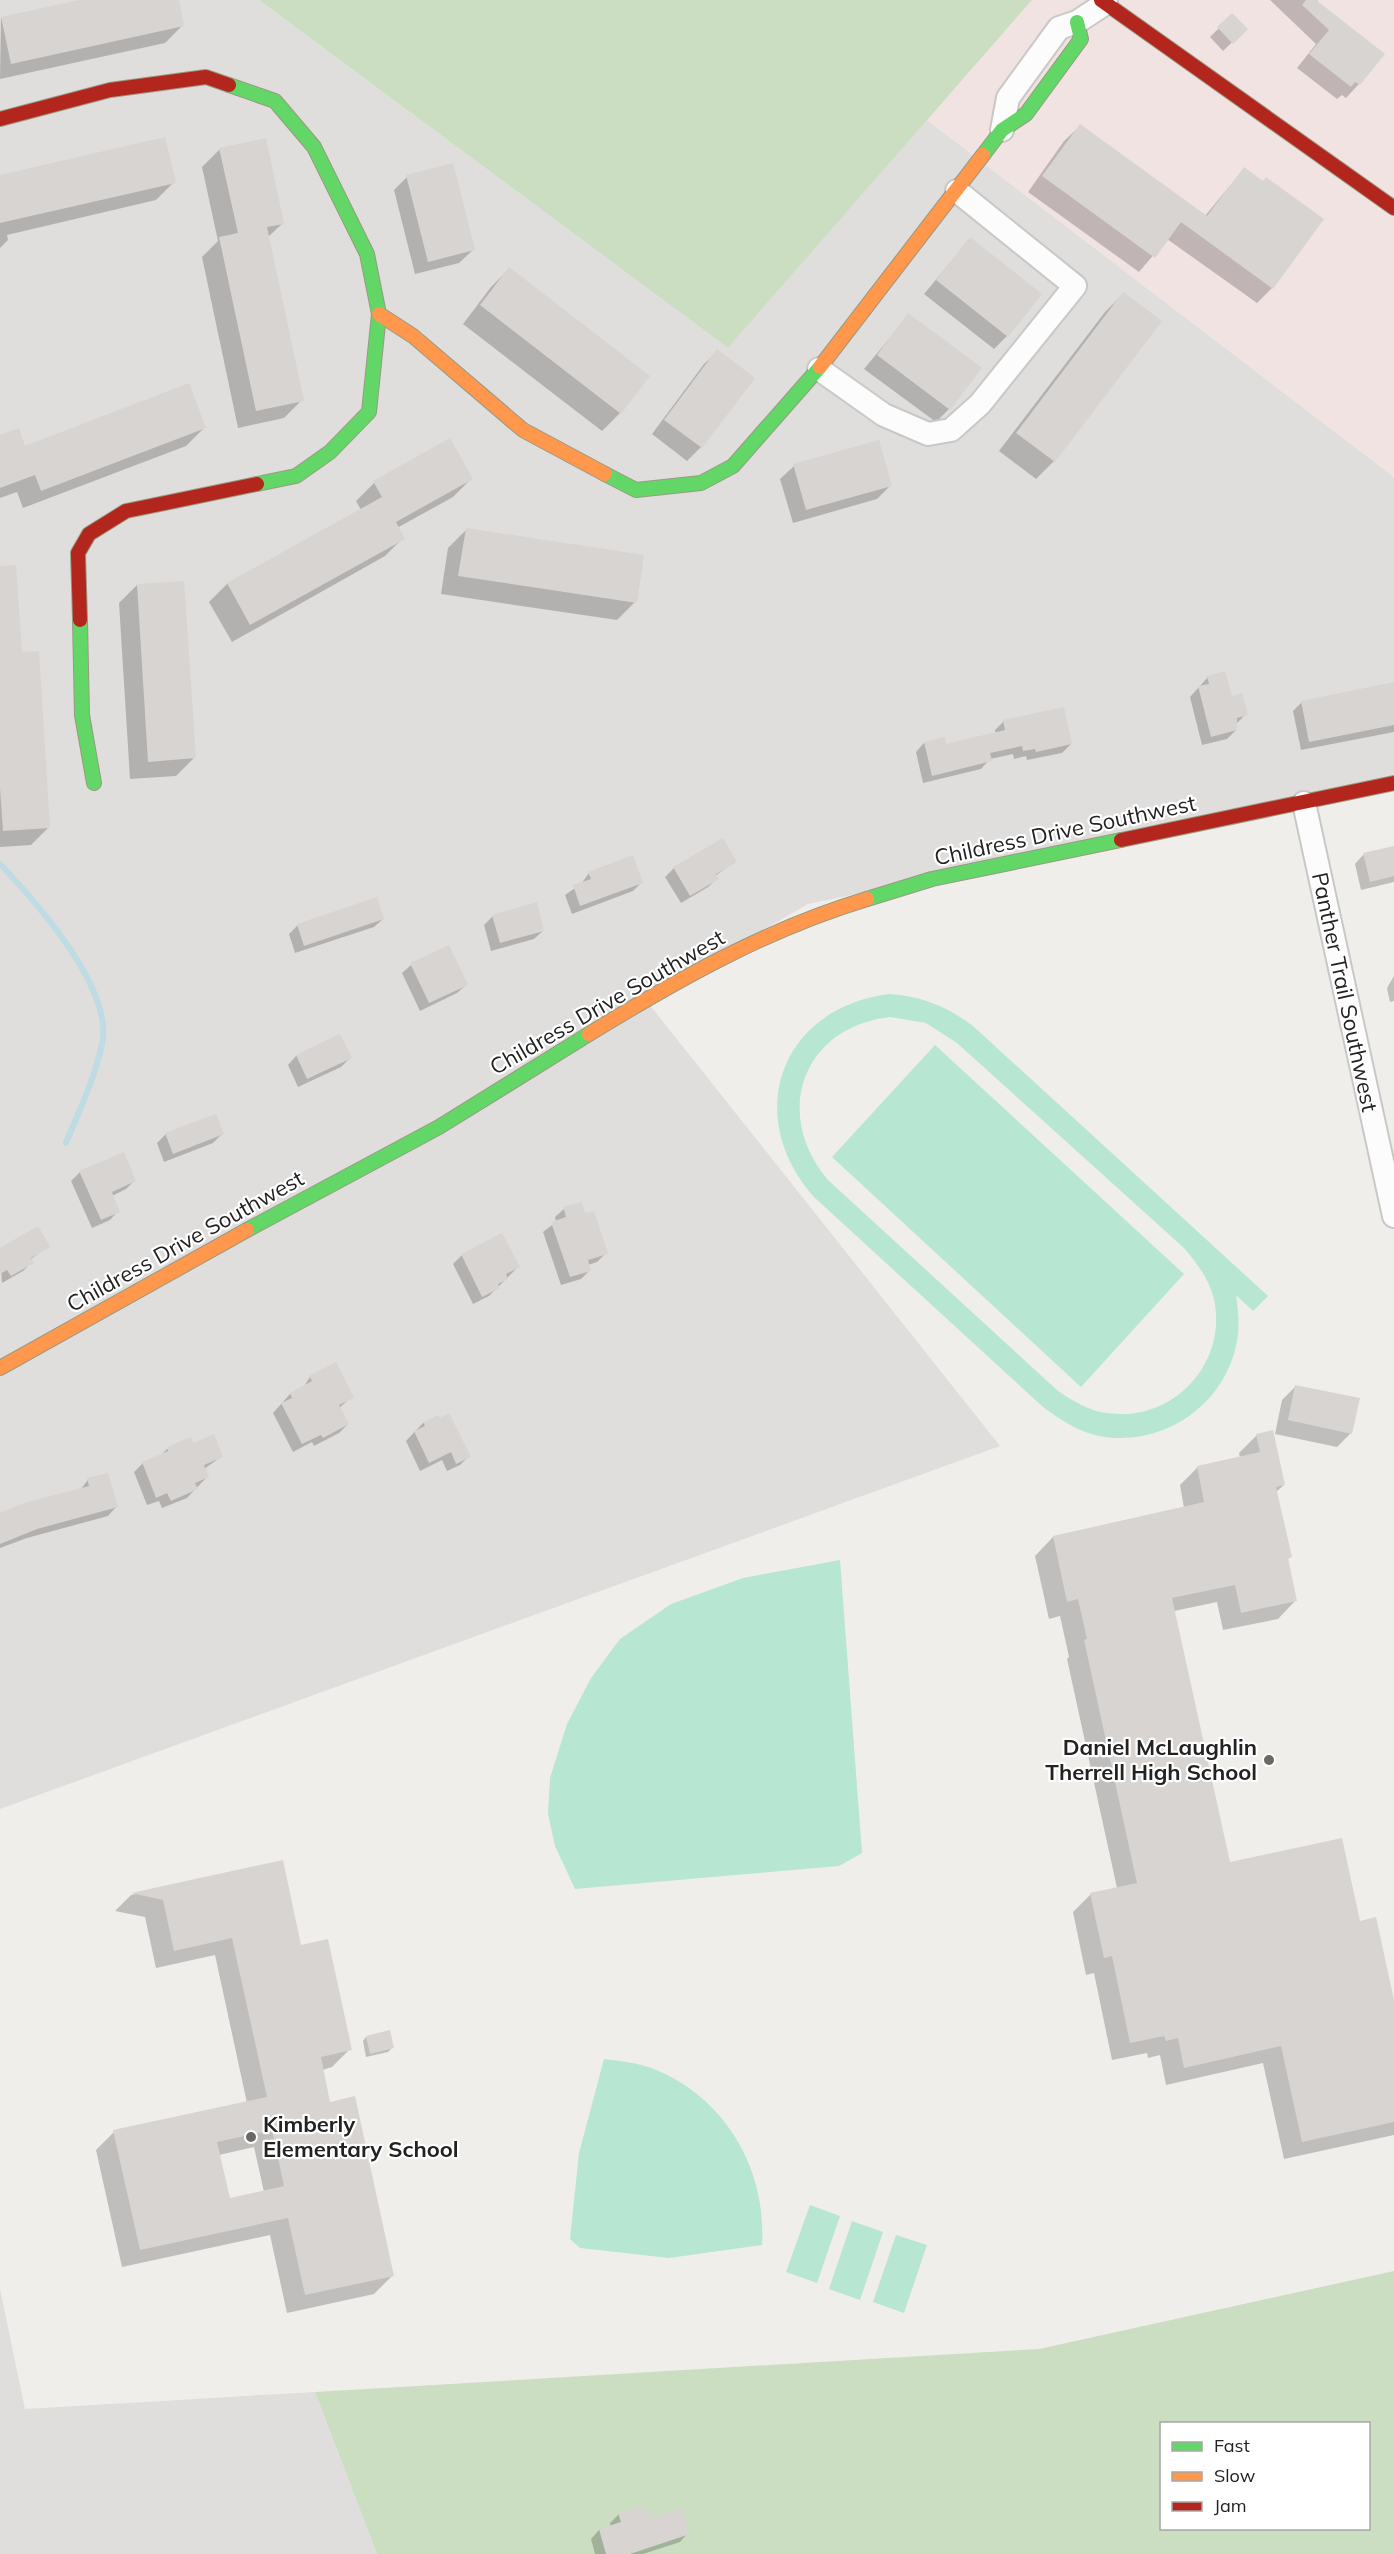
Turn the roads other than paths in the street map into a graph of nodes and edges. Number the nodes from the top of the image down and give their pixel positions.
1 (1106, 1) edge
2 (0, 119) edge
3 (1002, 130) joint
4 (957, 191) junction
5 (1394, 208) edge
6 (379, 314) junction
7 (819, 369) junction
8 (94, 783) dead end
9 (1394, 783) edge
10 (1304, 802) junction
11 (1394, 1216) edge
12 (0, 1368) edge

1 - 3 street
1 - 5 street
2 - 6 street
3 - 4 street
4 - 7 street
4 - 7 street
6 - 7 street
6 - 8 street
9 - 10 street, Childress Drive Southwest
10 - 11 street, Panther Trail Southwest
10 - 12 street, Childress Drive Southwest

